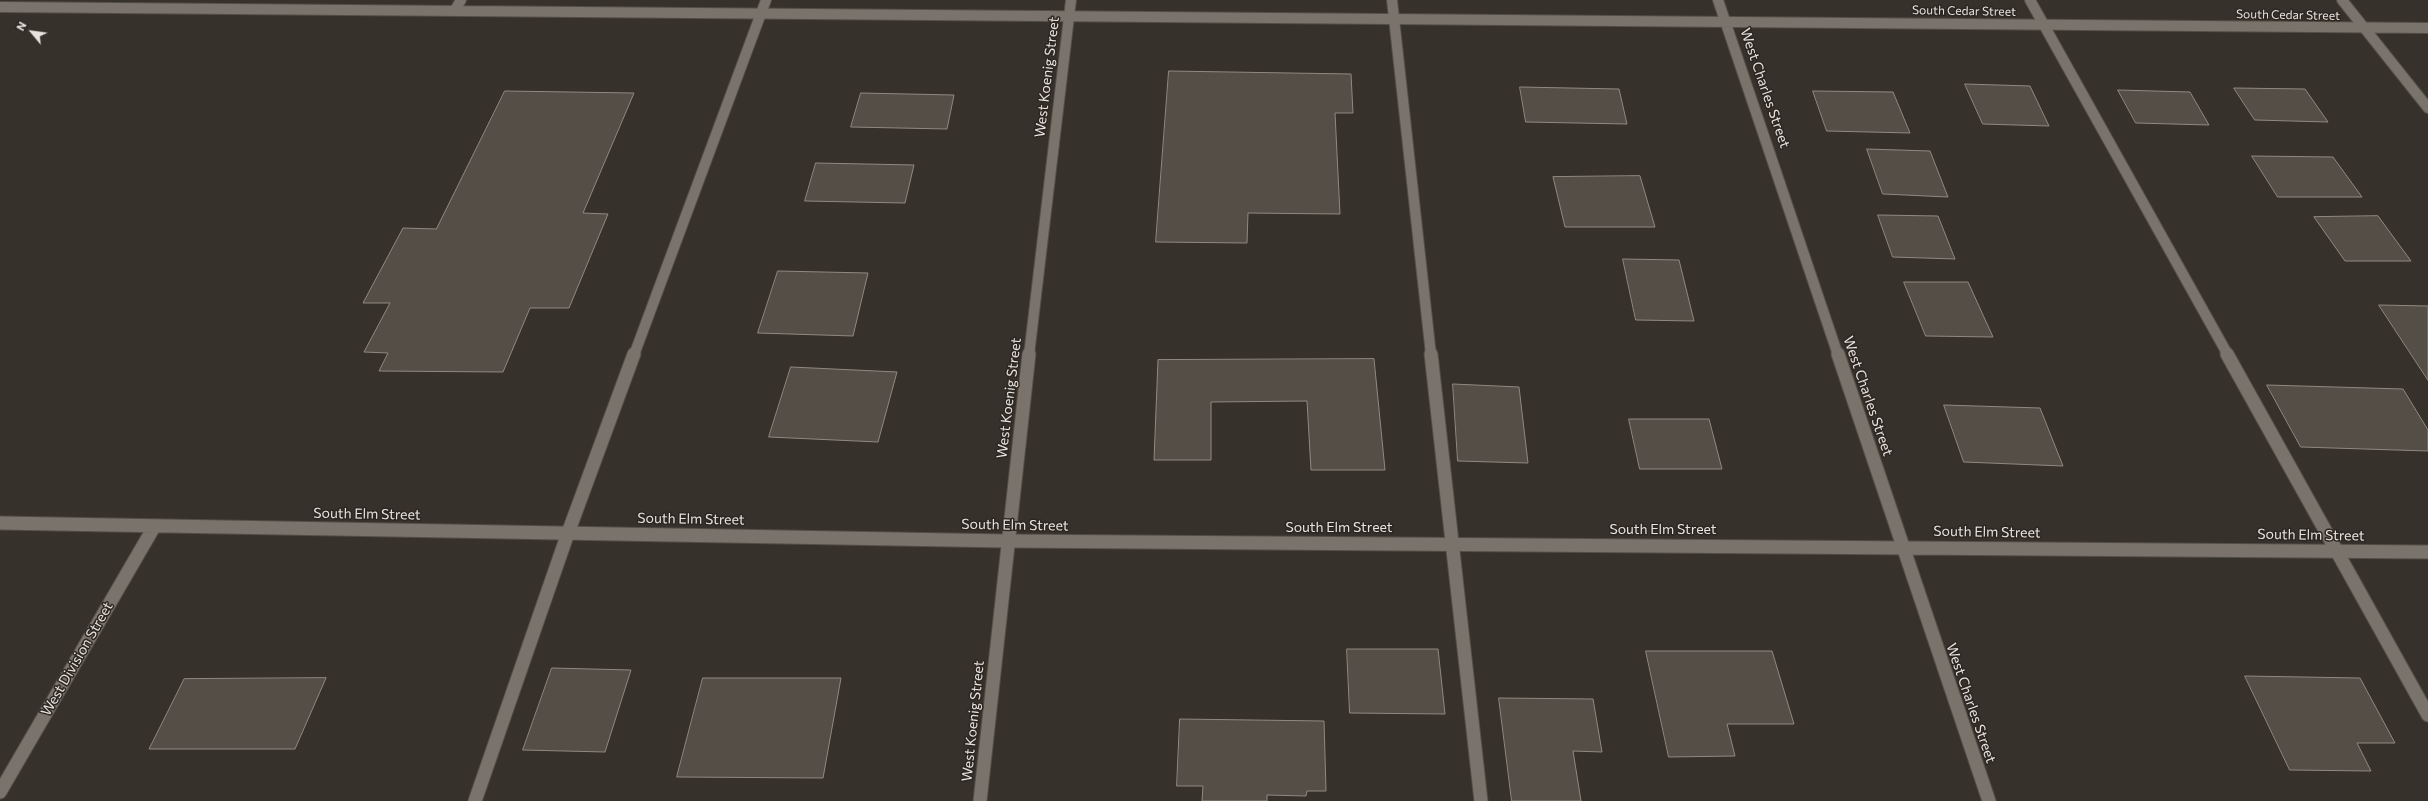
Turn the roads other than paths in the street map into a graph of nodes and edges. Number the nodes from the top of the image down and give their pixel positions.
1 (461, 0) edge
2 (766, 0) edge
3 (1071, 0) edge
4 (1392, 0) edge
5 (1718, 0) edge
6 (2030, 0) edge
7 (2342, 0) edge
8 (133, 4) edge
9 (0, 7) edge
10 (455, 10) junction
11 (761, 13) junction
12 (1070, 15) junction
13 (1394, 18) junction
14 (1726, 21) junction
15 (2044, 25) junction
16 (2428, 28) edge
17 (2365, 29) junction
18 (2428, 108) edge
19 (0, 523) edge
20 (154, 527) junction
21 (568, 533) junction
22 (1007, 541) junction
23 (1452, 543) junction
24 (1903, 547) junction
25 (2337, 551) junction
26 (2428, 552) edge
27 (2428, 715) edge
28 (0, 792) edge
29 (476, 801) edge
30 (980, 801) edge
31 (1481, 801) edge
32 (1988, 801) edge

1 - 10 street
2 - 11 street
3 - 12 street, West Koenig Street
4 - 13 street
5 - 14 street, West Charles Street
6 - 15 street
7 - 17 street
8 - 9 street
8 - 10 street
10 - 11 street, South Cedar Street
11 - 12 street, South Cedar Street
11 - 21 street
12 - 13 street, South Cedar Street
12 - 22 street, West Koenig Street
13 - 14 street, South Cedar Street
13 - 23 street
14 - 15 street, South Cedar Street
14 - 24 street, West Charles Street
15 - 17 street, South Cedar Street
15 - 25 street
16 - 17 street, South Cedar Street
17 - 18 street
19 - 20 street
20 - 21 street, South Elm Street
20 - 28 street, West Division Street
21 - 22 street, South Elm Street
21 - 29 street
22 - 23 street, South Elm Street
22 - 30 street, West Koenig Street
23 - 24 street, South Elm Street
23 - 31 street
24 - 25 street, South Elm Street
24 - 32 street, West Charles Street
25 - 26 street, South Elm Street
25 - 27 street

